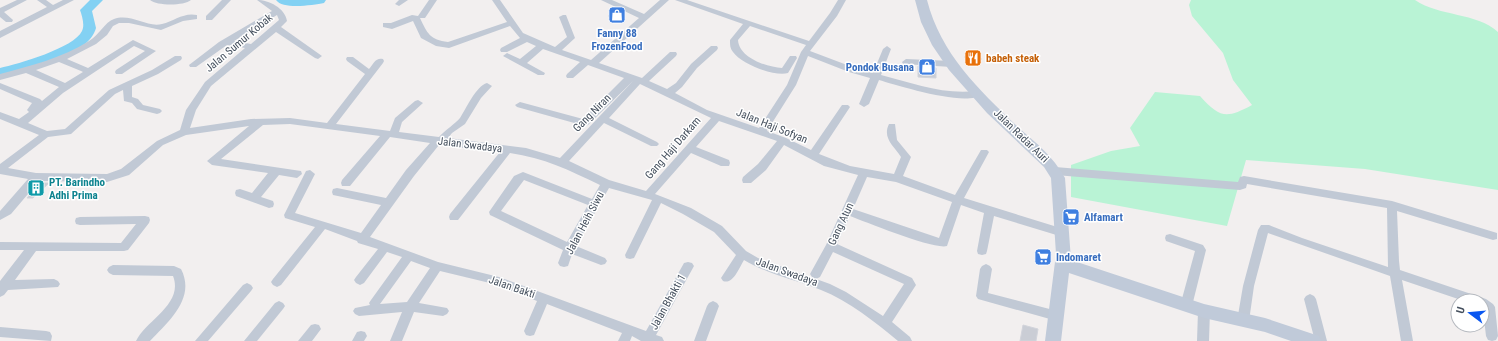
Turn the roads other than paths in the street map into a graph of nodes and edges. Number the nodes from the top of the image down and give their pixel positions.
1 (23, 0) edge
2 (41, 0) edge
3 (70, 0) edge
4 (154, 0) edge
5 (187, 0) edge
6 (227, 0) edge
7 (261, 0) edge
8 (433, 0) edge
9 (496, 0) edge
10 (605, 0) edge
11 (665, 0) edge
12 (679, 0) edge
13 (842, 0) edge
14 (921, 0) edge
15 (168, 1) edge
16 (278, 11) junction
17 (0, 12) edge
18 (422, 16) dead end
19 (25, 17) dead end
20 (194, 17) dead end
21 (563, 17) dead end
22 (209, 18) dead end
23 (645, 18) junction
24 (9, 20) dead end
25 (511, 23) junction
26 (748, 23) junction
27 (386, 25) dead end
28 (276, 28) junction
29 (0, 35) edge
30 (526, 39) junction
31 (226, 42) junction
32 (811, 44) junction
33 (542, 46) junction
34 (253, 47) junction
35 (714, 48) dead end
36 (887, 49) dead end
37 (556, 51) junction
38 (805, 52) junction
39 (673, 54) dead end
40 (318, 56) dead end
41 (178, 58) dead end
42 (793, 58) dead end
43 (59, 59) junction
44 (350, 59) dead end
45 (380, 61) dead end
46 (906, 62) dead end
47 (521, 63) junction
48 (589, 63) junction
49 (952, 64) junction
50 (193, 65) dead end
51 (28, 70) junction
52 (84, 70) dead end
53 (119, 72) dead end
54 (369, 73) junction
55 (541, 73) dead end
56 (0, 76) edge
57 (570, 76) dead end
58 (875, 77) junction
59 (638, 80) junction
60 (128, 84) junction
61 (62, 85) dead end
62 (0, 86) edge
63 (487, 86) dead end
64 (668, 93) junction
65 (976, 94) junction
66 (418, 103) dead end
67 (864, 104) dead end
68 (520, 106) dead end
69 (845, 107) dead end
70 (157, 111) dead end
71 (0, 115) edge
72 (717, 116) junction
73 (603, 119) junction
74 (260, 122) junction
75 (18, 123) junction
76 (329, 126) junction
77 (892, 126) dead end
78 (184, 132) junction
79 (761, 132) junction
80 (46, 134) junction
81 (390, 135) junction
82 (783, 140) junction
83 (439, 141) junction
84 (654, 144) dead end
85 (688, 148) junction
86 (507, 150) junction
87 (984, 152) dead end
88 (813, 155) junction
89 (562, 162) junction
90 (725, 163) dead end
91 (0, 170) edge
92 (276, 170) junction
93 (1055, 171) junction
94 (864, 172) junction
95 (297, 174) dead end
96 (310, 174) dead end
97 (36, 177) junction
98 (897, 178) junction
99 (747, 180) dead end
100 (346, 183) dead end
101 (606, 183) junction
102 (337, 192) dead end
103 (240, 193) dead end
104 (653, 197) junction
105 (254, 198) junction
106 (958, 199) junction
107 (389, 203) junction
108 (268, 204) dead end
109 (595, 204) junction
110 (1392, 205) junction
111 (847, 211) junction
112 (990, 211) junction
113 (0, 216) edge
114 (454, 217) dead end
115 (80, 221) dead end
116 (322, 225) junction
117 (1063, 233) junction
118 (1493, 236) dead end
119 (1170, 238) dead end
120 (362, 240) junction
121 (0, 246) edge
122 (34, 246) junction
123 (831, 246) junction
124 (385, 247) junction
125 (568, 248) junction
126 (982, 251) dead end
127 (742, 254) junction
128 (630, 255) dead end
129 (409, 256) junction
130 (601, 260) dead end
131 (564, 263) dead end
132 (1063, 264) junction
133 (437, 266) junction
134 (688, 266) dead end
135 (986, 269) dead end
136 (113, 270) dead end
137 (1395, 272) junction
138 (816, 274) dead end
139 (727, 278) dead end
140 (360, 280) dead end
141 (277, 282) dead end
142 (54, 284) dead end
143 (2, 287) edge
144 (247, 288) dead end
145 (1455, 293) edge
146 (544, 298) junction
147 (1310, 299) dead end
148 (375, 303) dead end
149 (279, 306) dead end
150 (713, 306) dead end
151 (1186, 306) junction
152 (410, 307) junction
153 (359, 311) dead end
154 (443, 311) dead end
155 (1204, 311) junction
156 (1057, 316) junction
157 (1490, 316) edge
158 (1243, 321) junction
159 (885, 323) junction
160 (315, 329) dead end
161 (530, 331) dead end
162 (0, 332) edge
163 (626, 336) edge
164 (1492, 336) dead end
165 (46, 339) edge
166 (651, 340) edge
167 (142, 341) edge
168 (201, 341) edge
169 (250, 341) edge
170 (304, 341) edge
171 (396, 341) edge
172 (700, 341) edge
173 (906, 341) edge
174 (1053, 341) edge
175 (1203, 341) edge
176 (1313, 341) edge
177 (1321, 341) edge
178 (1407, 341) edge

1 - 17 street
2 - 19 street
3 - 29 street
4 - 15 street
5 - 15 street
6 - 22 street
7 - 16 street, Jalan Sumur Kobak
8 - 18 street
9 - 25 street, Jalan Haji Sofyan
10 - 23 street
11 - 23 street
12 - 26 street
13 - 32 street
14 - 49 main road, Jalan Radar Auri
16 - 28 street, Jalan Sumur Kobak
16 - 31 street
17 - 24 street
20 - 43 street
21 - 37 street
23 - 48 street
25 - 27 street
25 - 30 street, Jalan Haji Sofyan
26 - 32 street
26 - 42 street
28 - 34 street, Jalan Sumur Kobak
28 - 40 street
30 - 33 street, Jalan Haji Sofyan
30 - 47 street
31 - 34 street
31 - 50 street
32 - 38 street
33 - 37 street, Jalan Haji Sofyan
33 - 47 street
34 - 78 street, Jalan Sumur Kobak
35 - 64 street
36 - 58 street
37 - 48 street, Jalan Haji Sofyan
38 - 58 street
38 - 79 street
39 - 59 street
41 - 60 street
43 - 51 street
43 - 52 street
44 - 54 street
45 - 54 street
46 - 49 street
47 - 55 street
48 - 57 street
48 - 59 street, Jalan Haji Sofyan
49 - 65 main road, Jalan Radar Auri
51 - 56 street
51 - 61 street
53 - 75 street
54 - 76 street
58 - 65 street
58 - 67 street
59 - 64 street, Jalan Haji Sofyan
59 - 68 street
59 - 73 street, Gang Niran
60 - 70 street
60 - 80 street
62 - 75 street
63 - 83 street
64 - 72 street, Jalan Haji Sofyan
65 - 93 main road, Jalan Radar Auri
66 - 81 street
69 - 88 street
71 - 75 street
72 - 79 street, Jalan Haji Sofyan
72 - 85 street, Gang Haji Darkam
73 - 84 street
73 - 89 street, Gang Niran
74 - 76 street, Jalan Swadaya
74 - 78 street, Jalan Swadaya
74 - 92 street
75 - 80 street
76 - 81 street, Jalan Swadaya
77 - 98 street
78 - 97 street, Jalan Swadaya
79 - 82 street, Jalan Haji Sofyan
80 - 91 street
81 - 83 street, Jalan Swadaya
81 - 100 street
82 - 88 street, Jalan Haji Sofyan
82 - 99 street
83 - 86 street, Jalan Swadaya
83 - 107 street
85 - 90 street
85 - 104 street, Gang Haji Darkam
86 - 89 street, Jalan Swadaya
86 - 114 street
87 - 106 street
88 - 94 street, Jalan Haji Sofyan
89 - 101 street, Jalan Swadaya
91 - 97 street, Jalan Swadaya
92 - 95 street
92 - 105 street
93 - 110 street
93 - 117 main road, Jalan Radar Auri
94 - 98 street, Jalan Haji Sofyan
94 - 111 street, Gang Atun
96 - 116 street, Jalan Bakti
97 - 113 street
98 - 106 street, Jalan Haji Sofyan
101 - 104 street, Jalan Swadaya
101 - 109 street, Jalan Heih Siwu
102 - 107 street
103 - 105 street
104 - 127 street, Jalan Swadaya
104 - 128 street, Gang Haji Darkam
105 - 108 street
106 - 111 street
106 - 112 street, Jalan Haji Sofyan
107 - 120 street
109 - 125 street, Jalan Heih Siwu
109 - 125 street
110 - 118 street
110 - 137 street
111 - 123 street, Gang Atun
112 - 117 street, Jalan Haji Sofyan
112 - 126 street
115 - 122 street
116 - 120 street, Jalan Bakti
116 - 141 street
117 - 132 main road, Jalan Radar Auri
119 - 151 street
120 - 124 street, Jalan Bakti
121 - 122 street
122 - 143 street
123 - 138 street, Gang Atun
123 - 159 street
124 - 129 street, Jalan Bakti
124 - 140 street
125 - 130 street
125 - 131 street, Jalan Heih Siwu
127 - 139 street
127 - 159 street, Jalan Swadaya
129 - 133 street, Jalan Bakti
129 - 148 street
132 - 151 main road
132 - 156 main road, Jalan Radar Auri
133 - 146 street, Jalan Bakti
133 - 152 street
134 - 166 street, Jalan Bhakti 1
135 - 156 street
136 - 167 street
137 - 145 street
137 - 158 street
137 - 178 street
142 - 143 street
144 - 168 street
146 - 161 street
146 - 163 street, Jalan Bakti
147 - 177 street
149 - 169 street
150 - 172 street
151 - 155 main road
152 - 153 street
152 - 154 street
152 - 171 street
155 - 158 main road
155 - 175 street
156 - 174 main road, Jalan Radar Auri
157 - 164 street
158 - 176 main road
159 - 173 street, Jalan Swadaya
160 - 170 street
162 - 165 street
163 - 166 street, Jalan Bakti

